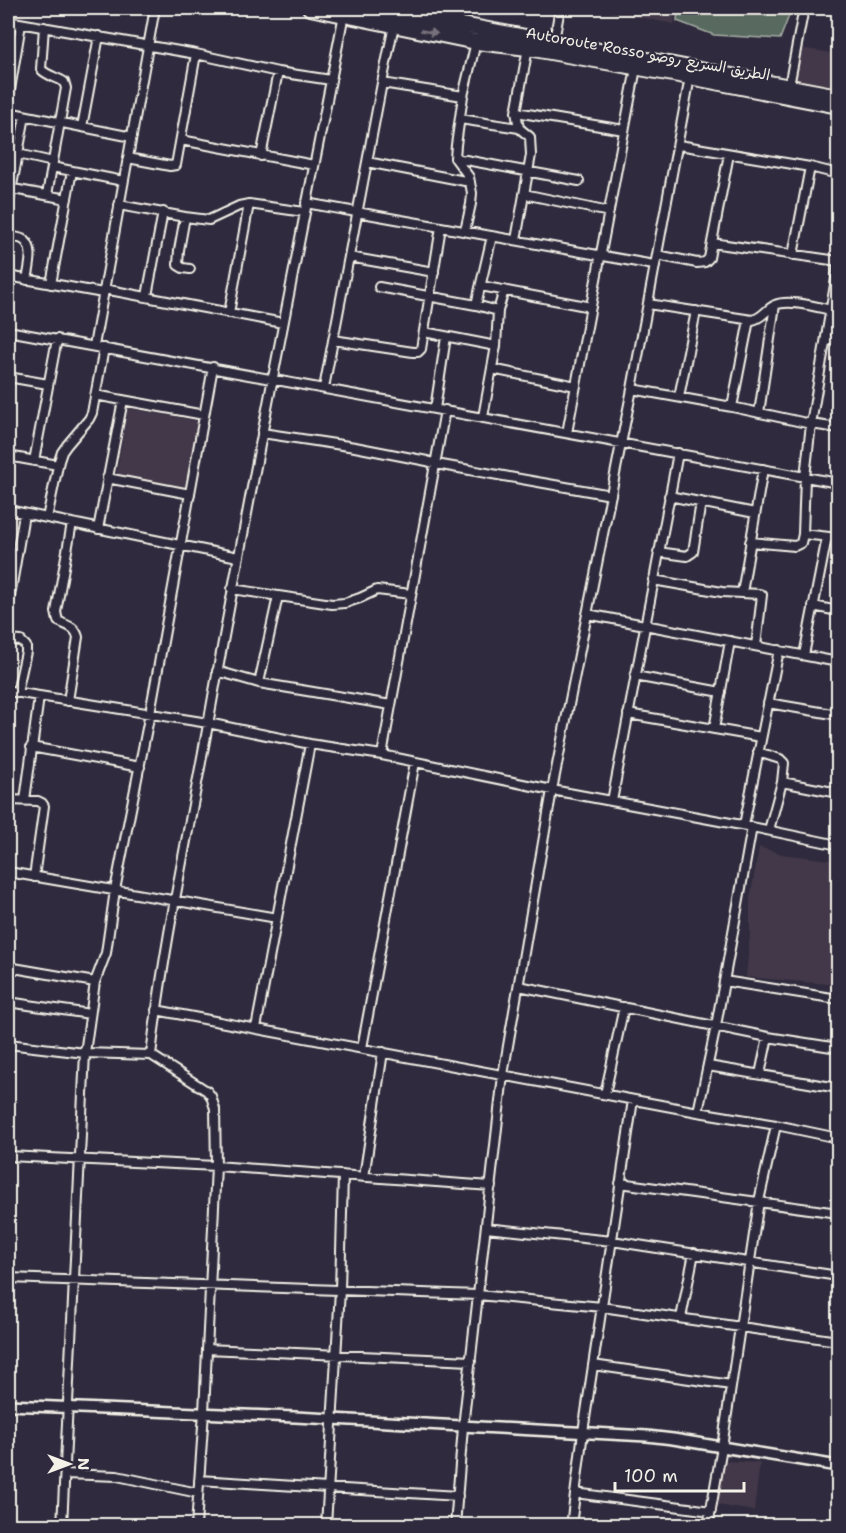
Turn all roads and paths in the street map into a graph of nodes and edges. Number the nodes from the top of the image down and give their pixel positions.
1 (155, 8) edge
2 (310, 8) edge
3 (372, 8) edge
4 (560, 8) edge
5 (804, 8) edge
6 (344, 14) junction
7 (443, 14) edge
8 (8, 21) edge
9 (21, 24) junction
10 (394, 25) junction
11 (44, 27) junction
12 (462, 32) junction
13 (99, 36) junction
14 (554, 41) junction
15 (476, 42) junction
16 (148, 47) junction
17 (528, 48) junction
18 (196, 54) junction
19 (636, 68) junction
20 (278, 72) junction
21 (690, 77) junction
22 (331, 80) junction
23 (382, 83) junction
24 (789, 86) junction
25 (464, 96) junction
26 (838, 96) edge
27 (8, 102) edge
28 (838, 106) edge
29 (8, 112) edge
30 (516, 112) junction
31 (25, 116) junction
32 (460, 119) junction
33 (61, 123) junction
34 (82, 127) junction
35 (519, 128) junction
36 (624, 130) junction
37 (132, 136) junction
38 (181, 140) junction
39 (678, 146) junction
40 (18, 154) junction
41 (729, 154) junction
42 (261, 156) junction
43 (128, 158) junction
44 (455, 158) junction
45 (367, 162) junction
46 (53, 165) junction
47 (314, 165) junction
48 (810, 167) junction
49 (72, 171) junction
50 (528, 172) junction
51 (838, 174) edge
52 (123, 181) junction
53 (579, 181) dead end
54 (470, 182) junction
55 (9, 188) edge
56 (524, 194) junction
57 (47, 195) junction
58 (67, 199) junction
59 (249, 204) junction
60 (119, 205) junction
61 (8, 207) edge
62 (305, 207) junction
63 (163, 212) junction
64 (358, 212) junction
65 (609, 212) junction
66 (185, 217) junction
67 (441, 227) junction
68 (465, 231) junction
69 (8, 236) edge
70 (492, 236) junction
71 (516, 240) junction
72 (712, 243) junction
73 (600, 255) junction
74 (657, 255) junction
75 (793, 255) junction
76 (349, 257) junction
77 (838, 261) edge
78 (654, 265) junction
79 (838, 267) edge
80 (190, 269) dead end
81 (434, 272) junction
82 (8, 276) edge
83 (27, 280) junction
84 (51, 284) junction
85 (481, 286) junction
86 (379, 287) dead end
87 (504, 290) junction
88 (104, 291) junction
89 (836, 293) edge
90 (147, 296) junction
91 (430, 296) junction
92 (648, 304) junction
93 (476, 305) junction
94 (775, 305) junction
95 (591, 307) junction
96 (831, 310) junction
97 (498, 311) junction
98 (696, 311) junction
99 (229, 313) junction
100 (749, 320) junction
101 (283, 324) junction
102 (8, 331) edge
103 (424, 332) junction
104 (446, 337) junction
105 (57, 339) junction
106 (333, 340) junction
107 (826, 340) junction
108 (838, 341) edge
109 (94, 346) junction
110 (496, 346) junction
111 (104, 348) junction
112 (213, 367) junction
113 (492, 369) junction
114 (8, 377) edge
115 (273, 379) junction
116 (48, 384) junction
117 (576, 386) junction
118 (324, 388) junction
119 (633, 389) junction
120 (95, 395) junction
121 (679, 397) junction
122 (123, 400) junction
123 (732, 407) junction
124 (435, 409) junction
125 (445, 410) junction
126 (759, 413) junction
127 (204, 415) junction
128 (483, 417) junction
129 (811, 424) junction
130 (838, 428) edge
131 (262, 433) junction
132 (567, 433) junction
133 (621, 443) junction
134 (678, 453) junction
135 (8, 456) edge
136 (34, 461) junction
137 (436, 464) junction
138 (58, 465) junction
139 (763, 469) junction
140 (805, 477) junction
141 (107, 478) junction
142 (838, 483) edge
143 (190, 494) junction
144 (611, 495) junction
145 (669, 496) junction
146 (701, 502) junction
147 (8, 510) edge
148 (755, 513) junction
149 (24, 514) junction
150 (47, 518) junction
151 (72, 523) junction
152 (98, 529) junction
153 (802, 534) junction
154 (827, 537) junction
155 (838, 538) edge
156 (750, 542) junction
157 (181, 545) junction
158 (658, 552) junction
159 (238, 557) junction
160 (653, 580) junction
161 (232, 589) junction
162 (742, 593) junction
163 (411, 594) junction
164 (278, 596) junction
165 (813, 606) junction
166 (8, 608) edge
167 (838, 611) edge
168 (587, 614) junction
169 (644, 625) junction
170 (8, 640) edge
171 (730, 641) junction
172 (756, 646) junction
173 (779, 650) junction
174 (804, 655) junction
175 (838, 662) edge
176 (218, 671) junction
177 (635, 676) junction
178 (259, 683) junction
179 (8, 691) edge
180 (721, 692) junction
181 (17, 693) junction
182 (39, 697) junction
183 (68, 701) junction
184 (768, 703) junction
185 (391, 705) junction
186 (150, 713) junction
187 (628, 714) junction
188 (838, 715) edge
189 (208, 723) junction
190 (714, 729) junction
191 (761, 737) junction
192 (310, 744) junction
193 (31, 747) junction
194 (758, 752) junction
195 (382, 755) junction
196 (415, 762) junction
197 (140, 767) junction
198 (782, 782) junction
199 (552, 790) junction
200 (838, 793) edge
201 (8, 800) edge
202 (25, 800) junction
203 (612, 801) junction
204 (748, 826) junction
205 (769, 830) junction
206 (838, 844) edge
207 (8, 874) edge
208 (34, 877) junction
209 (115, 890) junction
210 (175, 900) junction
211 (277, 918) junction
212 (8, 967) edge
213 (724, 981) junction
214 (94, 982) junction
215 (519, 986) junction
216 (838, 999) edge
217 (8, 1002) edge
218 (624, 1007) junction
219 (156, 1010) junction
220 (90, 1014) junction
221 (716, 1026) junction
222 (256, 1028) junction
223 (768, 1037) junction
224 (8, 1044) edge
225 (362, 1048) junction
226 (838, 1048) edge
227 (383, 1052) junction
228 (85, 1053) junction
229 (151, 1055) junction
230 (708, 1066) junction
231 (760, 1074) junction
232 (503, 1076) junction
233 (838, 1088) edge
234 (605, 1094) junction
235 (633, 1100) junction
236 (698, 1112) junction
237 (776, 1125) junction
238 (838, 1138) edge
239 (8, 1156) edge
240 (80, 1160) junction
241 (216, 1166) junction
242 (342, 1175) junction
243 (364, 1177) junction
244 (620, 1183) junction
245 (491, 1186) junction
246 (759, 1201) junction
247 (838, 1213) edge
248 (486, 1228) junction
249 (612, 1241) junction
250 (694, 1253) junction
251 (750, 1262) junction
252 (838, 1276) edge
253 (8, 1278) edge
254 (74, 1280) junction
255 (210, 1286) junction
256 (340, 1290) junction
257 (478, 1295) junction
258 (602, 1307) junction
259 (681, 1318) junction
260 (740, 1326) junction
261 (838, 1341) edge
262 (207, 1349) junction
263 (337, 1355) junction
264 (471, 1362) junction
265 (593, 1365) junction
266 (731, 1385) junction
267 (8, 1406) edge
268 (68, 1408) junction
269 (204, 1412) junction
270 (333, 1419) junction
271 (463, 1427) junction
272 (583, 1432) junction
273 (722, 1447) junction
274 (838, 1466) edge
275 (65, 1474) junction
276 (199, 1480) junction
277 (328, 1488) junction
278 (198, 1493) junction
279 (575, 1493) junction
280 (458, 1496) junction
281 (711, 1511) junction
282 (62, 1526) edge
283 (196, 1526) edge
284 (326, 1526) edge
285 (455, 1526) edge
286 (571, 1526) edge
287 (708, 1526) edge

1 - 16 street
2 - 6 highway, Autoroute Rosso الطريق السريع روصو
3 - 7 highway, Autoroute Rosso الطريق السريع روصو
4 - 14 street
5 - 24 street
6 - 10 highway, Autoroute Rosso الطريق السريع روصو
6 - 22 street
7 - 12 highway, Autoroute Rosso الطريق السريع روصو
8 - 9 street
9 - 11 street
9 - 27 street
10 -> 12 highway, Autoroute Rosso الطريق السريع روصو
10 - 23 street
11 - 13 street
11 - 33 street
12 - 14 highway, Autoroute Rosso الطريق السريع روصو
12 - 15 highway, Autoroute Rosso الطريق السريع روصو
13 - 16 street
13 - 34 street
14 - 24 highway, Autoroute Rosso الطريق السريع روصو
15 - 17 highway, Autoroute Rosso الطريق السريع روصو
15 - 25 street
16 - 18 street
16 - 37 street
17 - 19 highway, Autoroute Rosso الطريق السريع روصو
17 - 30 street
18 - 20 street
18 - 38 street
19 - 21 highway, Autoroute Rosso الطريق السريع روصو
19 - 36 street
20 - 22 street
20 - 42 street
21 - 28 highway, Autoroute Rosso الطريق السريع روصو
21 - 39 street
22 - 47 street
23 - 25 street
23 - 45 street
24 - 26 highway, Autoroute Rosso الطريق السريع روصو
25 - 32 street
29 - 31 street
30 - 35 street
30 - 36 street
31 - 33 street
31 - 40 street
32 - 35 street
32 - 44 street
33 - 34 street
33 - 46 street
34 - 37 street
35 - 50 street
36 - 65 street
37 - 43 street
38 - 42 street
38 - 43 street
39 - 41 street
39 - 74 street
40 - 46 street
40 - 55 street
41 - 48 street
41 - 72 street
42 - 47 street
43 - 52 street
44 - 50 street
44 - 54 street
45 - 54 street
45 - 64 street
46 - 49 street
46 - 57 street
47 - 62 street
48 - 51 street
48 - 75 street
49 - 52 street
49 - 58 street
50 - 53 street
50 - 56 street
52 - 60 street
54 - 68 street
55 - 57 street
55 - 61 street
56 - 65 street
56 - 71 street
57 - 58 street
58 - 84 street
59 - 62 street
59 - 66 street
59 - 99 street
60 - 63 street
60 - 88 street
62 - 64 street
62 - 101 street
63 - 66 street
63 - 90 street
64 - 67 street
64 - 76 street
65 - 73 street
66 - 80 street
67 - 68 street
67 - 81 street
68 - 70 street
69 - 83 street
70 - 71 street
70 - 85 street
71 - 73 street
72 - 74 street
72 - 75 street
73 - 78 street
73 - 95 street
74 - 78 street
75 - 77 street
76 - 81 street
76 - 106 street
78 - 92 street
79 - 89 street
81 - 91 street
82 - 83 street
83 - 84 street
84 - 88 street
85 - 87 street
85 - 93 street
86 - 91 street
87 - 95 street
87 - 97 street
88 - 90 street
88 - 109 street
89 - 96 street
90 - 99 street
91 - 93 street
91 - 103 street
92 - 98 street
92 - 119 street
93 - 97 street
94 - 96 street
94 - 100 street
94 - 126 street
95 - 117 street
96 - 107 street
97 - 110 street
98 - 100 street
98 - 121 street
99 - 101 street
100 - 123 street
101 - 115 street
102 - 105 street
103 - 104 street
103 - 106 street
104 - 110 street
104 - 124 street
105 - 109 street
105 - 116 street
106 - 118 street
107 - 108 street
107 - 129 street
109 - 111 street
110 - 113 street
111 - 112 street
111 - 120 street
112 - 115 street
112 - 127 street
113 - 117 street
113 - 128 street
114 - 116 street
115 - 118 street
115 - 131 street
116 - 136 street
117 - 132 street
118 - 124 street
119 - 121 street
119 - 133 street
120 - 122 street
120 - 138 street
121 - 123 street
122 - 127 street
122 - 141 street
123 - 126 street
124 - 125 street
125 - 128 street
125 - 137 street
126 - 129 street
127 - 143 street
128 - 132 street
129 - 130 street
129 - 140 street
131 - 137 street
131 - 159 street
132 - 133 street
133 - 134 street
133 - 144 street
134 - 139 street
134 - 145 street
135 - 136 street
136 - 138 street
137 - 144 street
137 - 163 street
138 - 150 street
139 - 140 street
139 - 148 street
140 - 142 street
140 - 153 street
141 - 143 street
141 - 152 street
143 - 157 street
144 - 168 street
145 - 146 street
145 - 158 street
146 - 148 street
146 - 158 street
147 - 149 street
148 - 156 street
149 - 150 street
149 - 166 street
150 - 151 street
151 - 152 street
151 - 183 street
152 - 157 street
153 - 154 street
153 - 156 street
154 - 155 street
154 - 165 street
156 - 162 street
157 - 159 street
157 - 186 street
158 - 160 street
159 - 161 street
160 - 162 street
160 - 169 street
161 - 164 street
161 - 176 street
162 - 172 street
163 - 164 street
163 - 185 street
164 - 178 street
165 - 167 street
165 - 174 street
168 - 169 street
168 - 199 street
169 - 171 street
169 - 177 street
170 - 181 street
171 - 172 street
171 - 180 street
172 - 173 street
173 - 174 street
173 - 184 street
174 - 175 street
176 - 178 street
176 - 189 street
177 - 180 street
177 - 187 street
178 - 185 street
179 - 181 street
180 - 190 street
181 - 182 street
182 - 183 street
182 - 193 street
183 - 186 street
184 - 188 street
184 - 191 street
185 - 195 street
186 - 189 street
186 - 197 street
187 - 190 street
187 - 203 street
189 - 192 street
189 - 210 street
190 - 191 street
191 - 194 street
192 - 195 street
192 - 211 street
193 - 197 street
193 - 202 street
194 - 198 street
194 - 204 street
195 - 196 street
196 - 199 street
196 - 225 street
197 - 209 street
198 - 200 street
198 - 205 street
199 - 203 street
199 - 215 street
201 - 202 street
202 - 208 street
203 - 204 street
204 - 205 street
204 - 213 street
205 - 206 street
207 - 208 street
208 - 209 street
209 - 210 street
209 - 214 street
210 - 211 street
210 - 219 street
211 - 222 street
212 - 214 street
213 - 216 street
213 - 221 street
214 - 220 street
215 - 218 street
215 - 232 street
217 - 220 street
218 - 221 street
218 - 234 street
219 - 222 street
219 - 229 street
220 - 228 street
221 - 223 street
221 - 230 street
222 - 225 street
223 - 226 street
223 - 231 street
224 - 228 street
225 - 227 street
227 - 232 street
227 - 243 street
228 - 229 street
228 - 240 street
229 - 241 street
230 - 231 street
230 - 236 street
231 - 233 street
232 - 234 street
232 - 245 street
234 - 235 street
235 - 236 street
235 - 244 street
236 - 237 street
237 - 238 street
237 - 246 street
239 - 240 street
240 - 241 street
240 - 254 street
241 - 242 street
241 - 255 street
242 - 243 street
242 - 256 street
243 - 245 street
244 - 246 street
244 - 249 street
245 - 248 street
246 - 247 street
246 - 251 street
248 - 249 street
248 - 257 street
249 - 250 street
249 - 258 street
250 - 251 street
250 - 259 street
251 - 252 street
251 - 260 street
253 - 254 street
254 - 255 street
254 - 268 street
255 - 256 street
255 - 262 street
256 - 257 street
256 - 263 street
257 - 258 street
257 - 264 street
258 - 259 street
258 - 265 street
259 - 260 street
260 - 261 street
260 - 266 street
262 - 263 street
262 - 269 street
263 - 264 street
263 - 270 street
264 - 271 street
265 - 266 street
265 - 272 street
266 - 273 street
267 - 268 street
268 - 269 street
268 - 275 street
269 - 270 street
269 - 276 street
270 - 271 street
270 - 277 street
271 - 272 street
271 - 280 street
272 - 273 street
272 - 279 street
273 - 274 street
273 - 281 street
275 - 278 street
275 - 282 street
276 - 277 street
276 - 278 street
277 - 280 street
277 - 284 street
278 - 283 street
279 - 281 street
279 - 286 street
280 - 285 street
281 - 287 street

